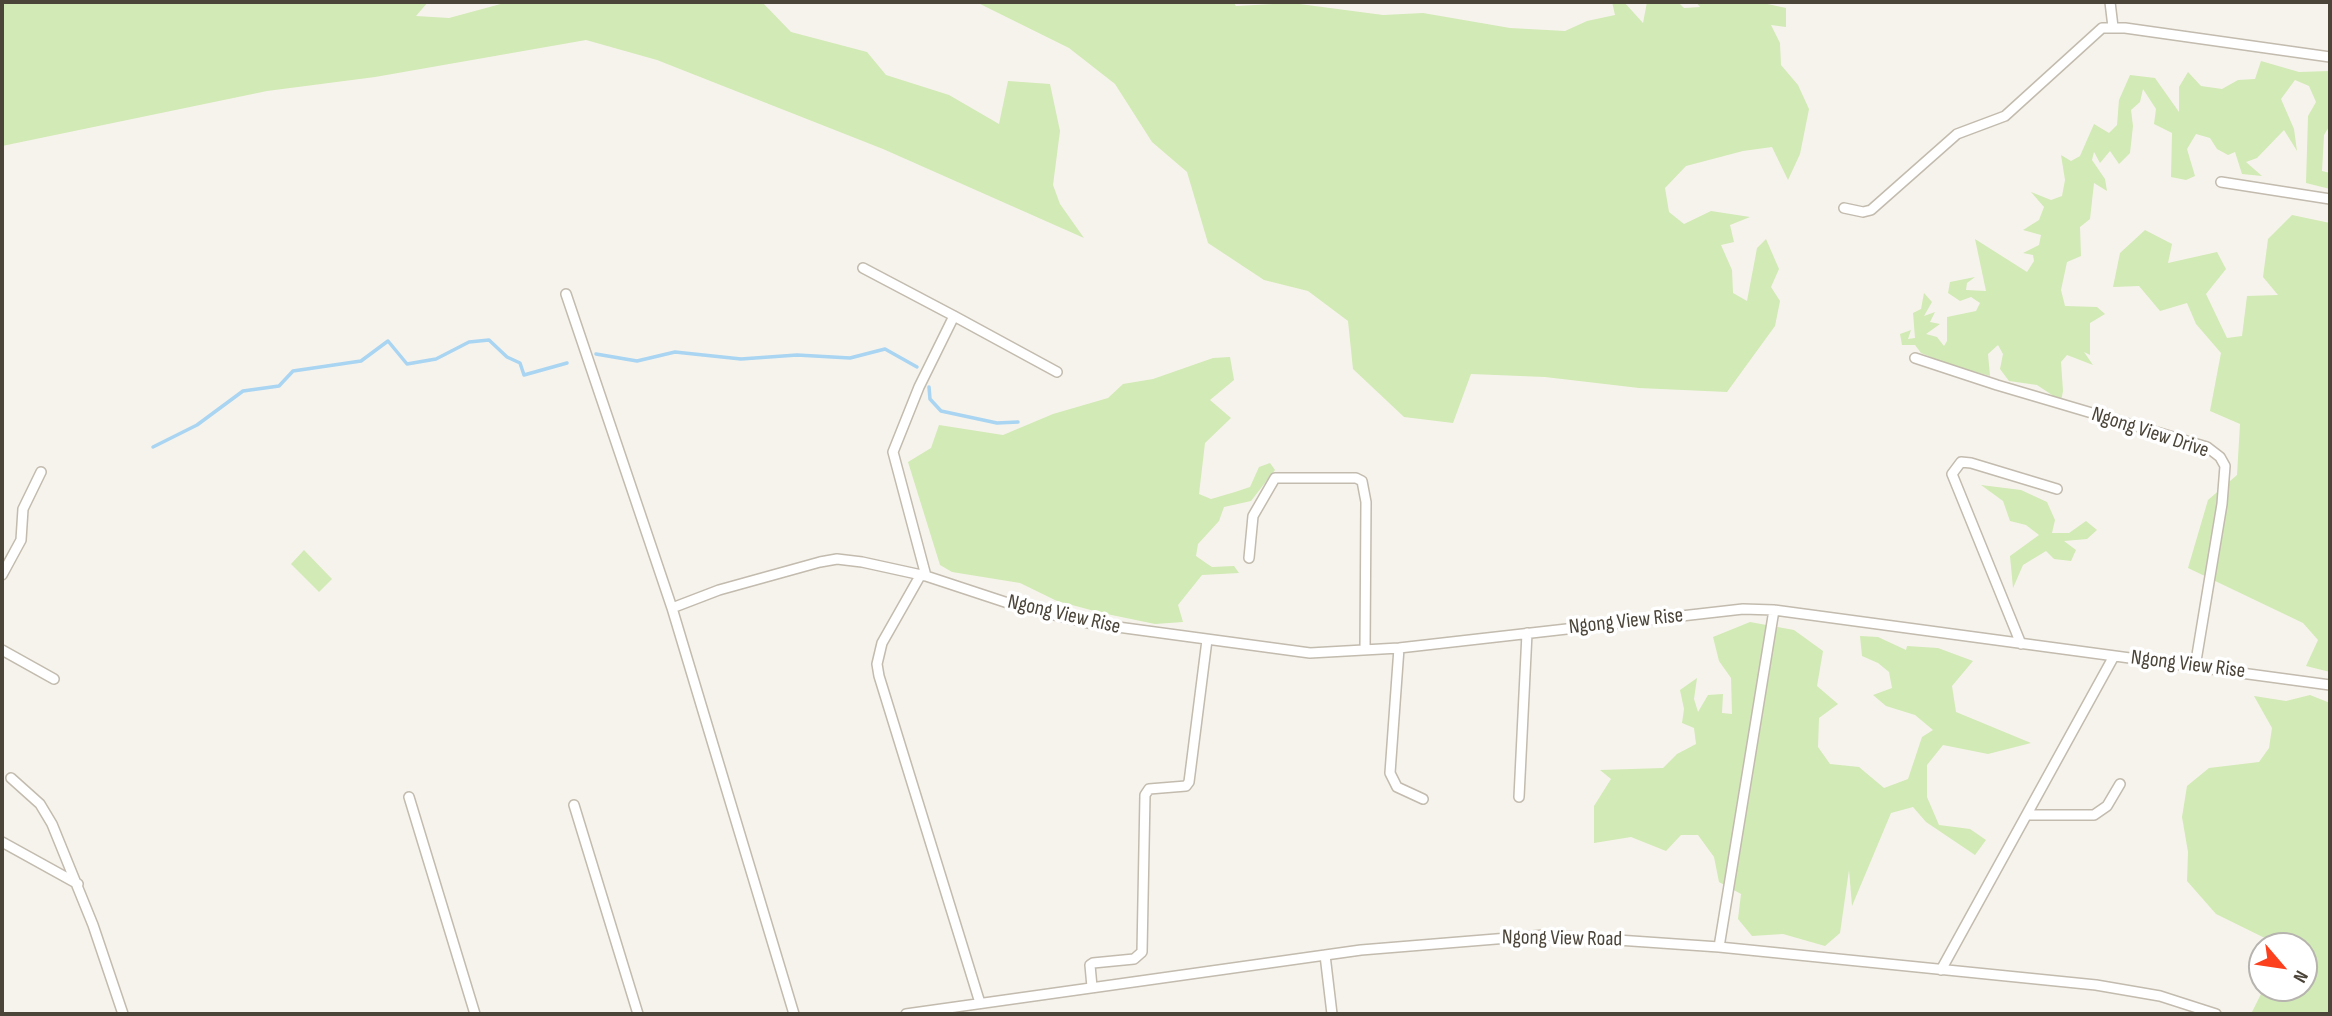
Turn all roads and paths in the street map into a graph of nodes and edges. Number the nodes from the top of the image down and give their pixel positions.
1 (2110, 2) edge
2 (2113, 27) junction
3 (2330, 57) edge
4 (2221, 182) dead end
5 (2330, 199) edge
6 (1844, 208) dead end
7 (863, 268) dead end
8 (566, 294) dead end
9 (954, 316) junction
10 (1915, 358) dead end
11 (1057, 372) dead end
12 (41, 472) dead end
13 (2057, 489) dead end
14 (1249, 558) dead end
15 (2, 575) edge
16 (923, 576) junction
17 (672, 608) junction
18 (1774, 610) junction
19 (1527, 633) junction
20 (1207, 640) junction
21 (2021, 644) junction
22 (1399, 648) junction
23 (2, 650) edge
24 (1365, 650) junction
25 (2114, 656) junction
26 (2195, 667) junction
27 (54, 679) dead end
28 (2330, 685) edge
29 (11, 778) dead end
30 (2120, 783) dead end
31 (409, 797) dead end
32 (1519, 797) dead end
33 (1423, 799) dead end
34 (574, 805) dead end
35 (2027, 814) junction
36 (2, 842) edge
37 (78, 884) junction
38 (1719, 947) junction
39 (1325, 955) junction
40 (1941, 970) junction
41 (1093, 987) junction
42 (980, 1003) junction
43 (123, 1014) edge
44 (475, 1014) edge
45 (638, 1014) edge
46 (794, 1014) edge
47 (906, 1014) edge
48 (1332, 1014) edge
49 (2217, 1014) edge

1 - 2 street
2 - 3 street
2 - 6 street
4 - 5 street
7 - 9 street
8 - 17 street
9 - 11 street
9 - 16 street
10 - 26 street, Ngong View Drive
12 - 15 street
13 - 21 street
14 - 24 street
16 - 17 street, Ngong View Rise
16 - 20 street, Ngong View Rise
16 - 42 street
17 - 46 street
18 - 19 street, Ngong View Rise
18 - 21 street, Ngong View Rise
18 - 38 street
19 - 22 street, Ngong View Rise
19 - 32 street
20 - 24 street, Ngong View Rise
20 - 41 street
21 - 25 street, Ngong View Rise
22 - 24 street, Ngong View Rise
22 - 33 street
23 - 27 street
25 - 26 street, Ngong View Rise
25 - 35 street
26 - 28 street, Ngong View Rise
29 - 37 street
30 - 35 street
31 - 44 street
34 - 45 street
35 - 40 street
36 - 37 street
37 - 43 street
38 - 39 street, Ngong View Road
38 - 40 street, Ngong View Road
39 - 41 street, Ngong View Road
39 - 48 street
40 - 49 street, Ngong View Road
41 - 42 street, Ngong View Road
42 - 47 street, Ngong View Road

